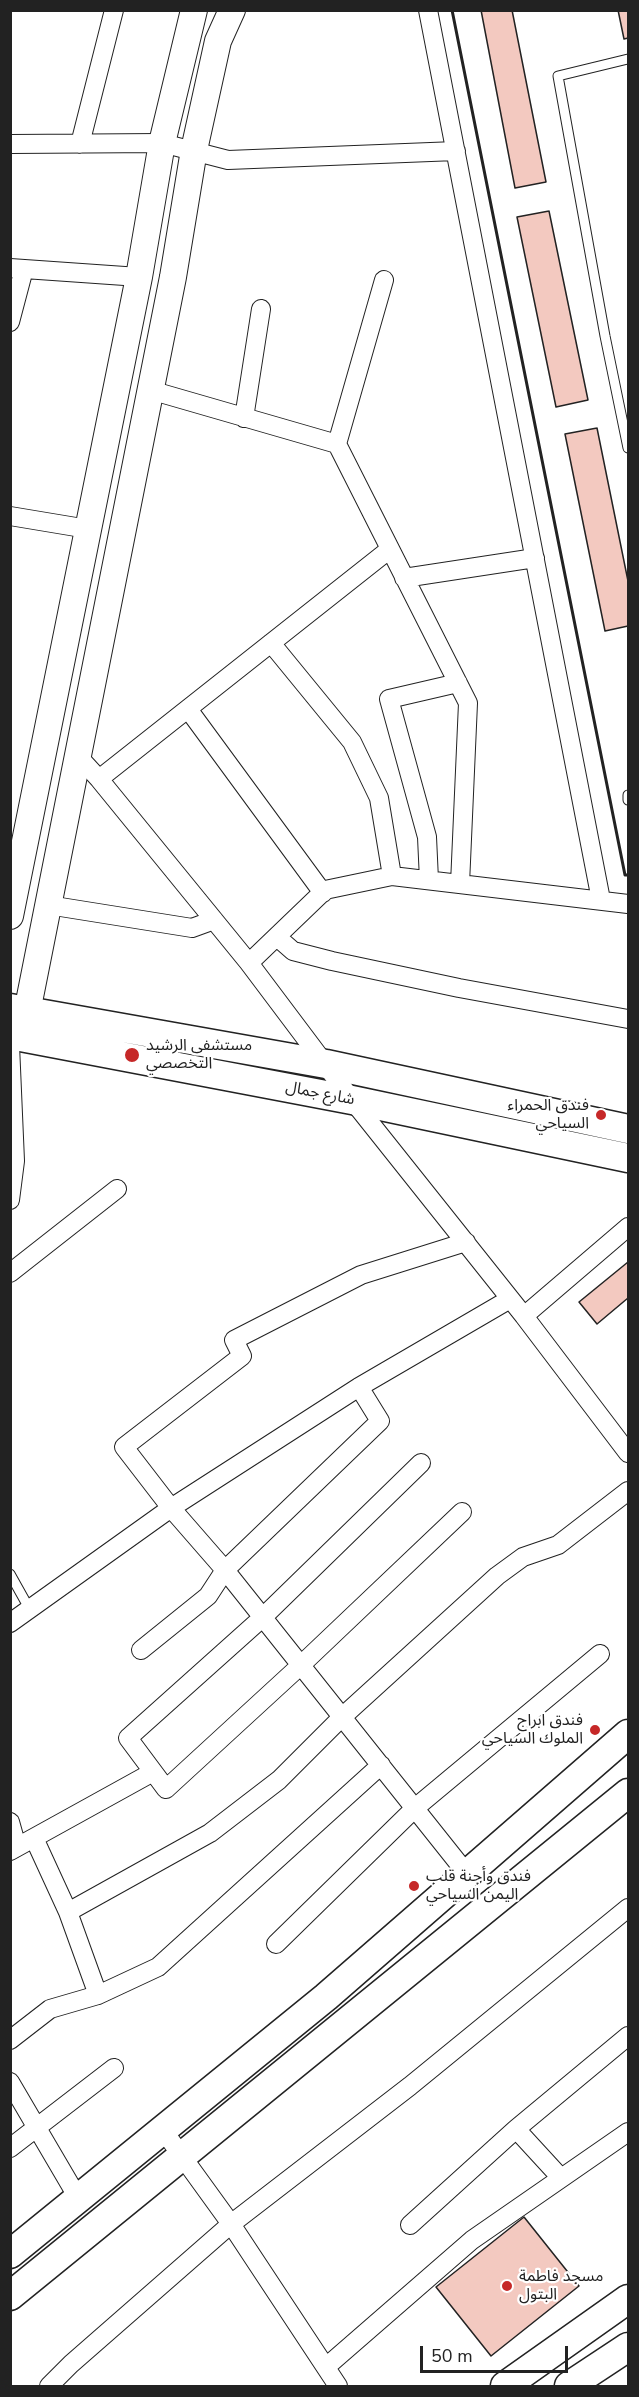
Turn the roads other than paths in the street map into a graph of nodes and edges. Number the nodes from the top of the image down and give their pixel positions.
1 (114, 10) edge
2 (194, 10) edge
3 (232, 10) edge
4 (428, 10) edge
5 (628, 59) edge
6 (162, 143) junction
7 (10, 144) edge
8 (80, 144) junction
9 (194, 150) junction
10 (456, 151) junction
11 (17, 269) edge
12 (140, 277) junction
13 (384, 280) dead end
14 (261, 309) dead end
15 (10, 322) edge
16 (150, 390) junction
17 (244, 418) junction
18 (336, 444) junction
19 (628, 448) edge
20 (10, 516) edge
21 (88, 529) junction
22 (390, 549) junction
23 (535, 558) junction
24 (404, 578) junction
25 (271, 643) junction
26 (458, 683) junction
27 (188, 709) junction
28 (77, 755) junction
29 (99, 779) junction
30 (628, 795) edge
31 (628, 800) edge
32 (392, 876) junction
33 (429, 880) junction
34 (460, 884) junction
35 (323, 893) junction
36 (602, 900) junction
37 (628, 904) edge
38 (48, 905) junction
39 (10, 916) edge
40 (214, 920) junction
41 (277, 937) junction
42 (249, 963) junction
43 (19, 1010) edge
44 (628, 1019) edge
45 (10, 1035) edge
46 (10, 1045) edge
47 (326, 1064) junction
48 (352, 1100) junction
49 (628, 1129) edge
50 (628, 1158) edge
51 (117, 1189) dead end
52 (10, 1200) edge
53 (628, 1227) edge
54 (466, 1242) junction
55 (10, 1273) edge
56 (510, 1299) junction
57 (524, 1316) junction
58 (359, 1387) junction
59 (628, 1453) edge
60 (421, 1463) dead end
61 (628, 1491) edge
62 (171, 1508) junction
63 (462, 1512) dead end
64 (225, 1570) junction
65 (10, 1574) edge
66 (29, 1608) junction
67 (262, 1618) junction
68 (10, 1623) edge
69 (141, 1650) dead end
70 (600, 1654) dead end
71 (301, 1665) junction
72 (341, 1718) junction
73 (628, 1734) edge
74 (381, 1765) junction
75 (153, 1772) junction
76 (628, 1793) edge
77 (415, 1808) junction
78 (10, 1822) edge
79 (34, 1838) junction
80 (14, 1849) edge
81 (467, 1874) junction
82 (628, 1908) edge
83 (68, 1912) junction
84 (276, 1944) dead end
85 (98, 1995) junction
86 (628, 2036) edge
87 (10, 2040) edge
88 (114, 2068) dead end
89 (10, 2082) edge
90 (37, 2127) junction
91 (516, 2129) junction
92 (163, 2130) junction
93 (628, 2132) edge
94 (10, 2148) edge
95 (182, 2157) junction
96 (561, 2178) junction
97 (78, 2198) junction
98 (231, 2224) junction
99 (410, 2225) dead end
100 (10, 2254) edge
101 (10, 2296) edge
102 (628, 2299) edge
103 (628, 2347) edge
104 (326, 2367) junction
105 (49, 2386) edge
106 (338, 2386) edge
107 (505, 2386) edge
108 (569, 2386) edge

1 - 8 street
2 - 6 street
3 - 9 street
4 - 10 street
5 - 19 lane
6 - 8 street
6 - 9 street
6 - 12 street
7 - 8 street
9 - 10 street
9 - 16 street
10 - 23 street
11 - 12 street
11 - 15 street
12 - 21 street
13 - 18 street
14 - 17 street
16 - 17 street
16 - 28 street
17 - 18 street
18 - 22 street
20 - 21 street
21 - 39 street
22 - 24 street
22 - 25 street
23 - 24 street
23 - 36 street
24 - 26 street
25 - 27 street
25 - 32 street
26 - 33 street
26 - 34 street
27 - 29 street
27 - 35 street
28 - 29 street
28 - 38 street
29 - 40 street
30 - 31 lane
32 - 33 street
32 - 35 street
33 - 34 street
34 - 36 street
35 - 41 street
36 - 37 street
38 - 40 street
38 - 43 street
40 - 42 street
41 - 42 street
41 - 44 street
42 - 47 street
43 - 47 main road, شارع جمال
45 - 48 main road, شارع جمال
46 - 52 street
47 - 48 street
47 - 49 main road, شارع جمال
48 - 50 main road, شارع جمال
48 - 54 street
51 - 55 street
53 - 57 street
54 - 56 street
54 - 62 street
56 - 57 street
56 - 58 street
57 - 59 street
58 - 62 street
58 - 64 street
60 - 67 street
61 - 72 street
62 - 64 street
62 - 66 street
63 - 71 street
64 - 67 street
64 - 69 street
65 - 66 lane
66 - 68 street
67 - 71 street
67 - 75 street
70 - 77 street
71 - 72 street
71 - 75 street
72 - 74 street
72 - 83 street
73 - 81 main road
74 - 77 street
74 - 85 street
75 - 79 street
76 - 95 main road
77 - 81 street
77 - 84 street
78 - 80 street
79 - 80 street
79 - 83 street
81 - 92 main road
82 - 98 street
83 - 85 street
85 - 87 street
86 - 91 street
88 - 90 street
89 - 90 street
90 - 94 street
90 - 97 street
91 - 96 street
91 - 99 street
92 - 95 street
92 - 97 main road
93 - 96 street
95 - 98 street
95 - 101 main road
96 - 104 street
97 - 100 main road
98 - 104 street
98 - 105 street
102 - 107 main road
103 - 108 main road
104 - 106 street

